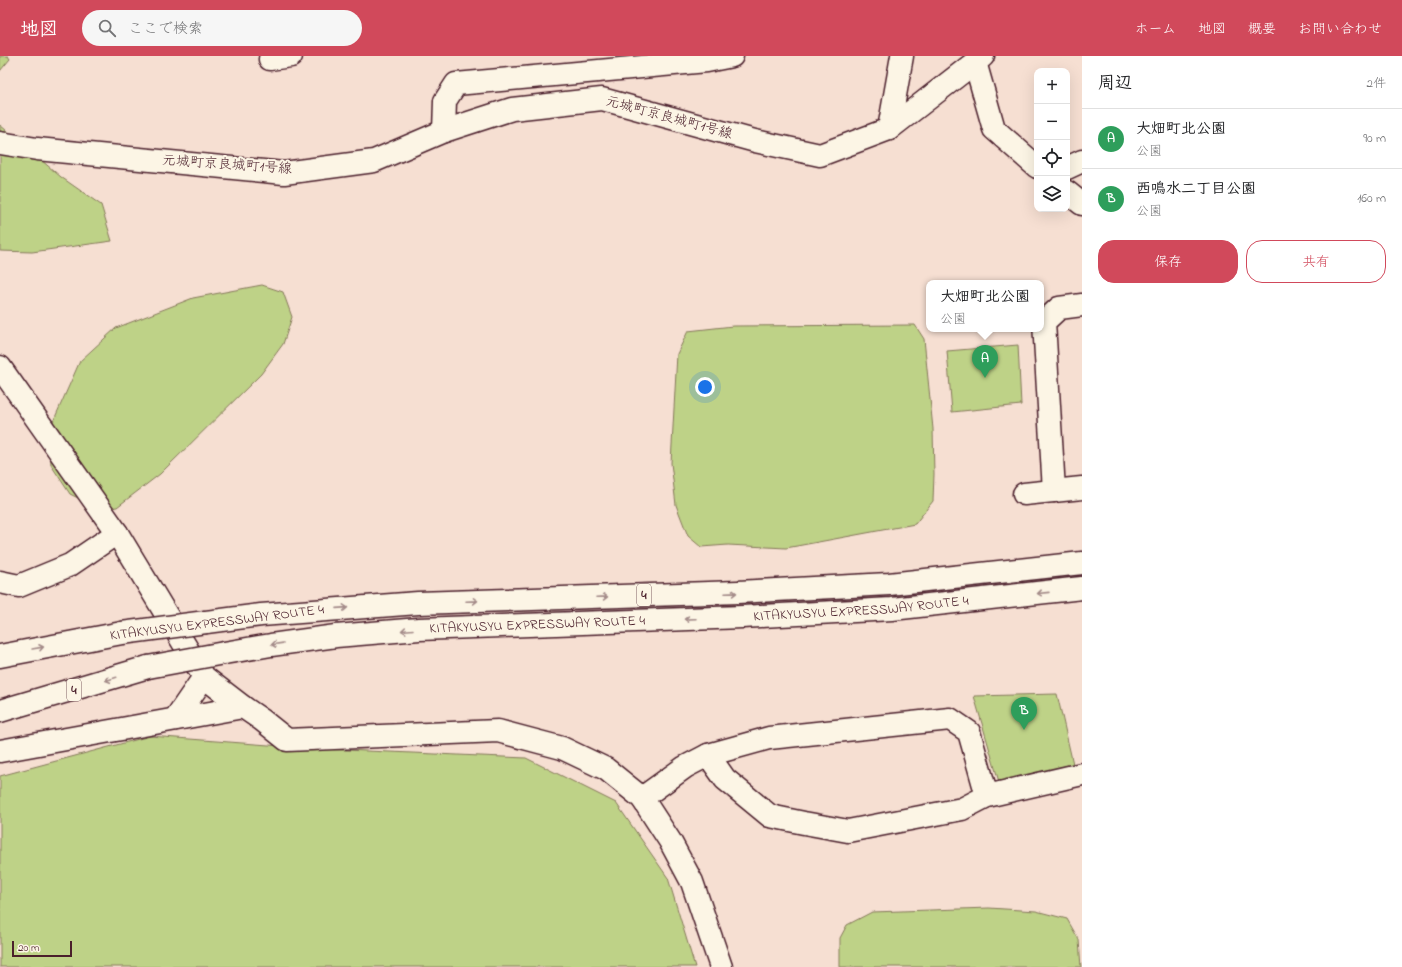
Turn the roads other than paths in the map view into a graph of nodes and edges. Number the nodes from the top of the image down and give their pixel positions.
1 (272, 56) edge
2 (291, 56) edge
3 (732, 56) edge
4 (902, 56) edge
5 (979, 59) edge
6 (889, 129) junction
7 (444, 131) junction
8 (0, 143) edge
9 (1082, 161) edge
10 (1034, 163) edge
11 (1070, 167) edge
12 (1070, 194) edge
13 (1082, 204) edge
14 (1082, 305) edge
15 (0, 367) edge
16 (1082, 488) edge
17 (1054, 491) junction
18 (1024, 494) dead end
19 (117, 533) junction
20 (1082, 563) edge
21 (0, 582) edge
22 (1082, 588) edge
23 (0, 656) edge
24 (204, 677) junction
25 (243, 707) junction
26 (0, 712) edge
27 (175, 719) junction
28 (0, 751) edge
29 (708, 755) junction
30 (1082, 774) edge
31 (987, 796) junction
32 (642, 798) junction
33 (721, 967) edge

1 - 2 main road
3 - 7 main road
4 - 6 main road
5 - 6 main road, 元城町京良城町1号線
5 - 10 main road
6 - 7 main road, 元城町京良城町1号線
7 - 8 main road, 元城町京良城町1号線
9 - 11 main road
12 - 13 main road
14 - 17 main road
15 - 19 main road
16 - 17 main road
17 - 18 main road
19 - 21 main road
19 - 24 main road
23 -> 20 main road, KITAKYUSYU EXPRESSWAY ROUTE 4 / 4, bridge
22 -> 26 main road, KITAKYUSYU EXPRESSWAY ROUTE 4 / 4, bridge
24 - 25 main road
24 - 27 main road
25 - 27 main road
25 - 32 main road
27 - 28 main road
29 - 31 main road
29 - 31 main road
29 - 32 main road
30 - 31 main road
32 - 33 main road

